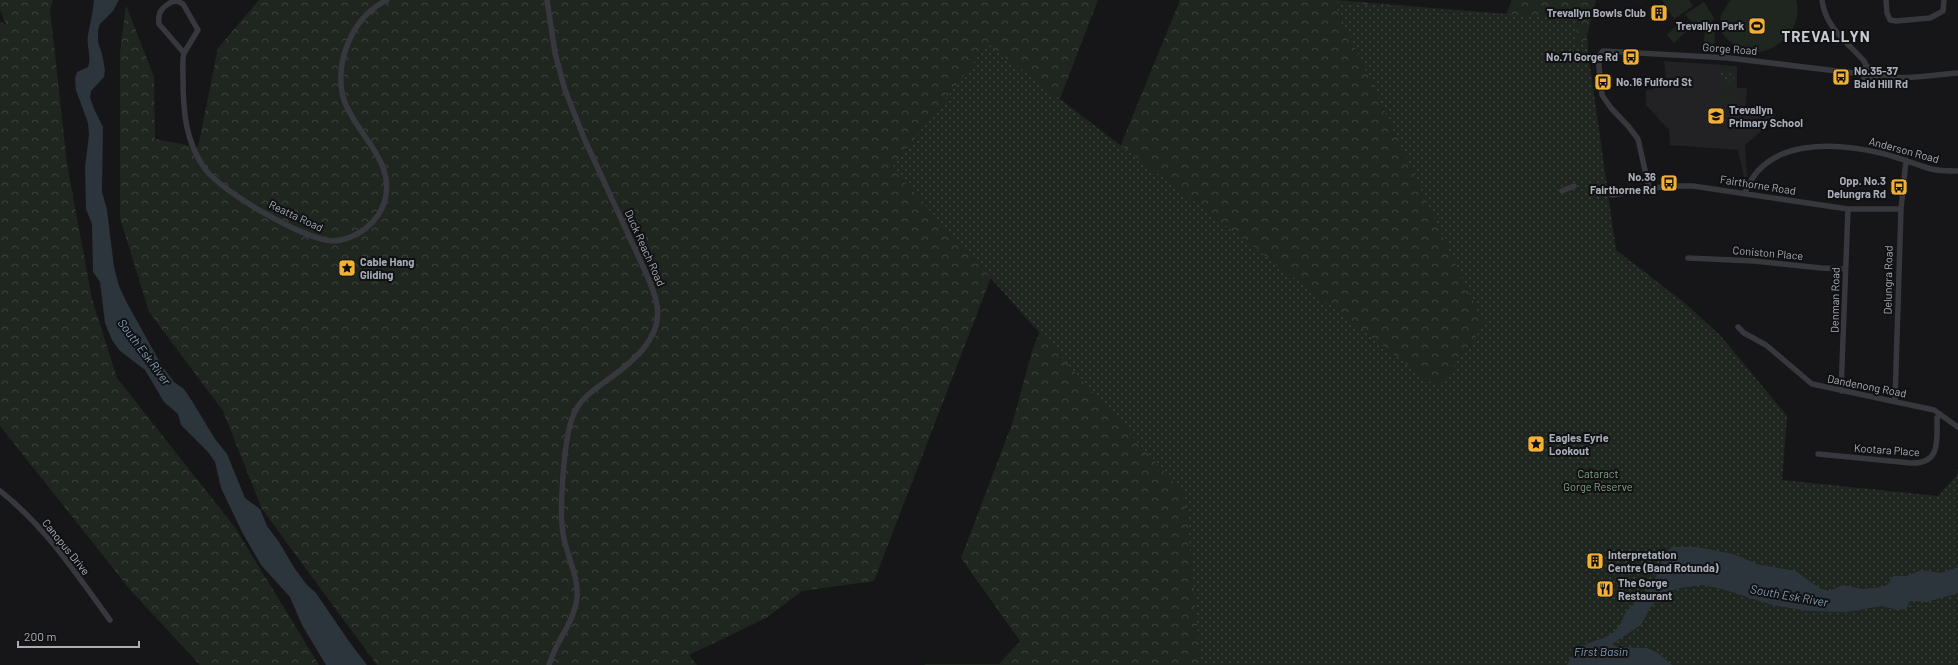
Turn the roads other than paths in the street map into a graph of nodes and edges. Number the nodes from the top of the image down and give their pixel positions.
1 (387, 0) edge
2 (547, 0) edge
3 (1822, 0) edge
4 (1886, 0) edge
5 (1944, 0) edge
6 (184, 53) junction
7 (1867, 67) junction
8 (1958, 73) edge
9 (1862, 74) junction
10 (1873, 75) junction
11 (1906, 160) junction
12 (1958, 171) edge
13 (1574, 186) dead end
14 (1649, 188) junction
15 (1562, 191) dead end
16 (1745, 193) junction
17 (1612, 195) dead end
18 (1848, 209) junction
19 (1900, 209) junction
20 (1688, 258) dead end
21 (1845, 269) junction
22 (1738, 327) dead end
23 (1841, 391) junction
24 (1895, 401) junction
25 (1940, 414) junction
26 (1958, 427) edge
27 (1818, 454) dead end
28 (0, 491) edge
29 (110, 620) dead end
30 (549, 665) edge

1 - 6 street, Reatta Road
2 - 30 street, Duck Reach Road
3 - 7 street
4 - 5 street
6 - 6 street, Reatta Road
7 - 9 street
7 - 10 street
8 - 10 street
9 - 10 street
9 - 14 street, Gorge Road
11 - 12 street, Anderson Road
11 - 16 street, Anderson Road
11 - 19 street, Delungra Road
13 - 15 street
14 - 16 street, Fairthorne Road
14 - 17 street, Fairthorne Road
16 - 18 street, Fairthorne Road
18 - 19 street, Fairthorne Road
18 - 21 street, Denman Road
19 - 24 street, Delungra Road
20 - 21 street, Coniston Place
21 - 23 street, Denman Road
22 - 23 street, Dandenong Road
23 - 24 street, Dandenong Road
24 - 25 street, Dandenong Road
25 - 26 street, Dandenong Road
25 - 27 street, Kootara Place
28 - 29 street, Canopus Drive

